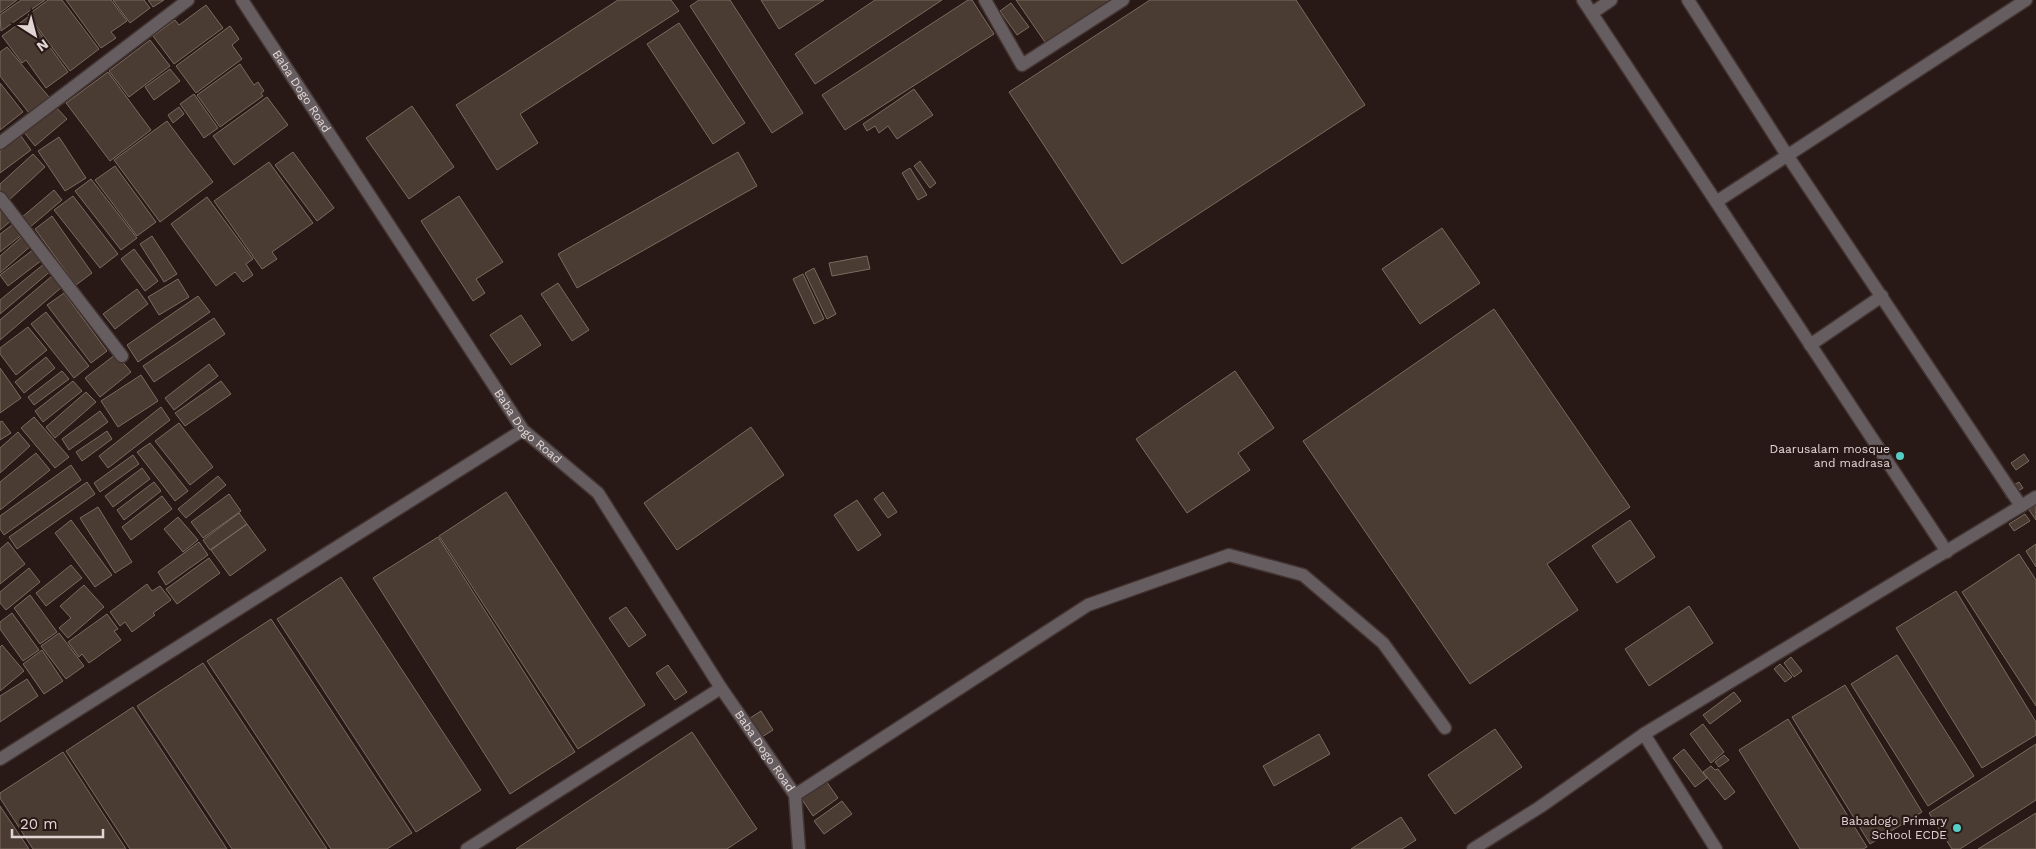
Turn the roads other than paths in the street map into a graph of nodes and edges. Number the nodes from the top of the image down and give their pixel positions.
1 (188, 0) edge
2 (242, 0) edge
3 (986, 0) edge
4 (1123, 0) edge
5 (1583, 0) edge
6 (1611, 0) edge
7 (1688, 0) edge
8 (2026, 0) edge
9 (1592, 13) junction
10 (0, 143) edge
11 (1788, 155) junction
12 (0, 198) edge
13 (1716, 202) junction
14 (1882, 296) junction
15 (1810, 345) junction
16 (122, 356) dead end
17 (523, 430) junction
18 (2036, 497) edge
19 (2021, 506) junction
20 (1947, 552) junction
21 (721, 688) junction
22 (1445, 728) dead end
23 (1644, 734) junction
24 (0, 759) edge
25 (795, 795) junction
26 (467, 849) edge
27 (799, 849) edge
28 (1473, 849) edge
29 (1716, 849) edge

1 - 10 street
2 - 17 street, Baba Dogo Road
3 - 4 street
5 - 9 street
6 - 9 street
7 - 11 street
8 - 11 street
9 - 13 street
11 - 13 street
11 - 14 street
12 - 16 street
13 - 15 street
14 - 15 street
14 - 19 street
15 - 20 street
17 - 21 street, Baba Dogo Road
17 - 24 street
18 - 19 street
19 - 20 street
20 - 23 street
21 - 25 street, Baba Dogo Road
21 - 26 street
22 - 25 street
23 - 28 street
23 - 29 street
25 - 27 street, Baba Dogo Road

